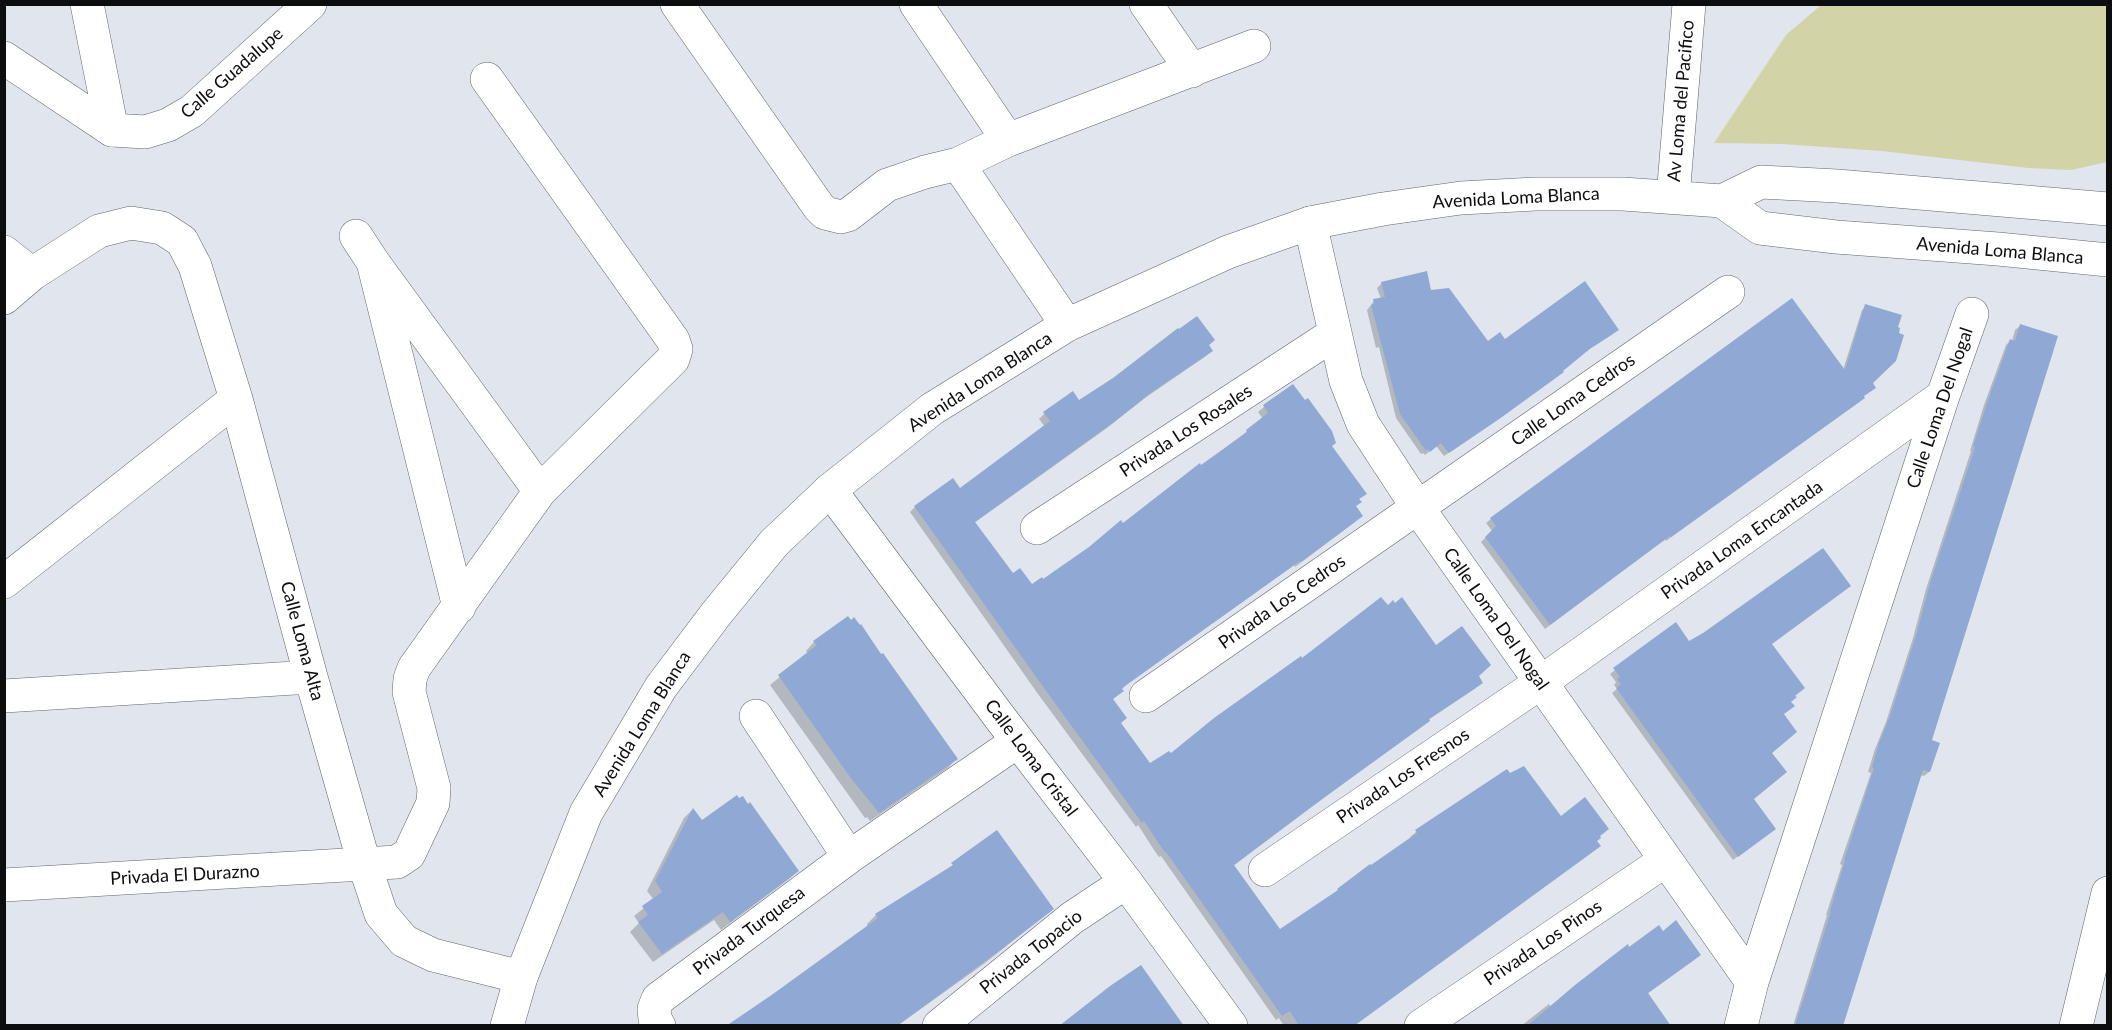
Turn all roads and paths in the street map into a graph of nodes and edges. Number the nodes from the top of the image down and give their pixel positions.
1 (87, 4) edge
2 (310, 4) edge
3 (677, 4) edge
4 (916, 4) edge
5 (1146, 4) edge
6 (1689, 4) edge
7 (1254, 46) dead end
8 (4, 58) edge
9 (1192, 71) junction
10 (487, 79) dead end
11 (112, 130) junction
12 (1008, 140) junction
13 (958, 164) junction
14 (2108, 187) edge
15 (1673, 198) junction
16 (1722, 201) junction
17 (2063, 205) junction
18 (2108, 209) edge
19 (1310, 223) junction
20 (4, 252) edge
21 (2108, 260) edge
22 (33, 274) junction
23 (1728, 292) dead end
24 (4, 298) edge
25 (1972, 314) dead end
26 (1067, 325) junction
27 (1334, 334) junction
28 (1943, 396) junction
29 (236, 399) junction
30 (830, 490) junction
31 (540, 491) junction
32 (1418, 508) junction
33 (1037, 528) dead end
34 (4, 582) edge
35 (459, 607) junction
36 (311, 677) junction
37 (1540, 683) junction
38 (4, 696) edge
39 (1146, 696) dead end
40 (756, 716) dead end
41 (1018, 741) junction
42 (849, 857) junction
43 (1666, 860) junction
44 (364, 863) junction
45 (1265, 870) dead end
46 (1126, 882) junction
47 (4, 885) edge
48 (2108, 893) edge
49 (521, 977) junction
50 (1752, 981) junction
51 (656, 1017) edge
52 (507, 1026) edge
53 (939, 1026) edge
54 (1231, 1026) edge
55 (1421, 1026) edge
56 (1741, 1026) edge
57 (2076, 1026) edge

1 - 11 street
2 - 11 street, Calle Guadalupe
3 - 13 street
4 - 12 street
5 - 9 street
6 - 15 street, Av Loma del Pacifico
7 - 9 street
8 - 11 street
9 - 12 street
10 - 31 street, Privada El Durazno
12 - 13 street
13 - 26 street
14 - 17 street
15 - 16 street, Avenida Loma Blanca
15 - 19 street, Avenida Loma Blanca
16 - 17 street, Avenida Loma Blanca
16 - 21 street, Avenida Loma Blanca
17 - 18 street, Avenida Loma Blanca
19 - 26 street, Avenida Loma Blanca
19 - 27 street, Calle Loma Del Nogal
20 - 22 street
22 - 24 street
22 - 29 street, Calle Loma Alta
23 - 32 street, Calle Loma Cedros
25 - 28 street, Calle Loma Del Nogal
26 - 30 street, Avenida Loma Blanca
27 - 32 street, Calle Loma Del Nogal
27 - 33 street, Privada Los Rosales
28 - 37 street, Privada Loma Encantada
28 - 50 street, Calle Loma Del Nogal
29 - 34 street
29 - 36 street, Calle Loma Alta
30 - 41 street, Calle Loma Cristal
30 - 49 street, Avenida Loma Blanca
31 - 35 street, Privada El Durazno
31 - 35 street
32 - 37 street, Calle Loma Del Nogal
32 - 39 street, Privada Los Cedros
35 - 44 street, Privada El Durazno
36 - 38 street
36 - 44 street, Calle Loma Alta
37 - 43 street, Calle Loma Del Nogal
37 - 45 street, Privada Los Fresnos
40 - 42 street
41 - 42 street, Privada Turquesa
41 - 46 street, Calle Loma Cristal
42 - 51 street, Privada Turquesa
43 - 50 street, Calle Loma Del Nogal
43 - 55 street, Privada Los Pinos
44 - 47 street, Privada El Durazno
44 - 49 street, Calle Loma Alta
46 - 53 street, Privada Topacio
46 - 54 street, Calle Loma Cristal
48 - 57 street
49 - 52 street, Avenida Loma Blanca
50 - 56 street, Calle Loma Del Nogal

